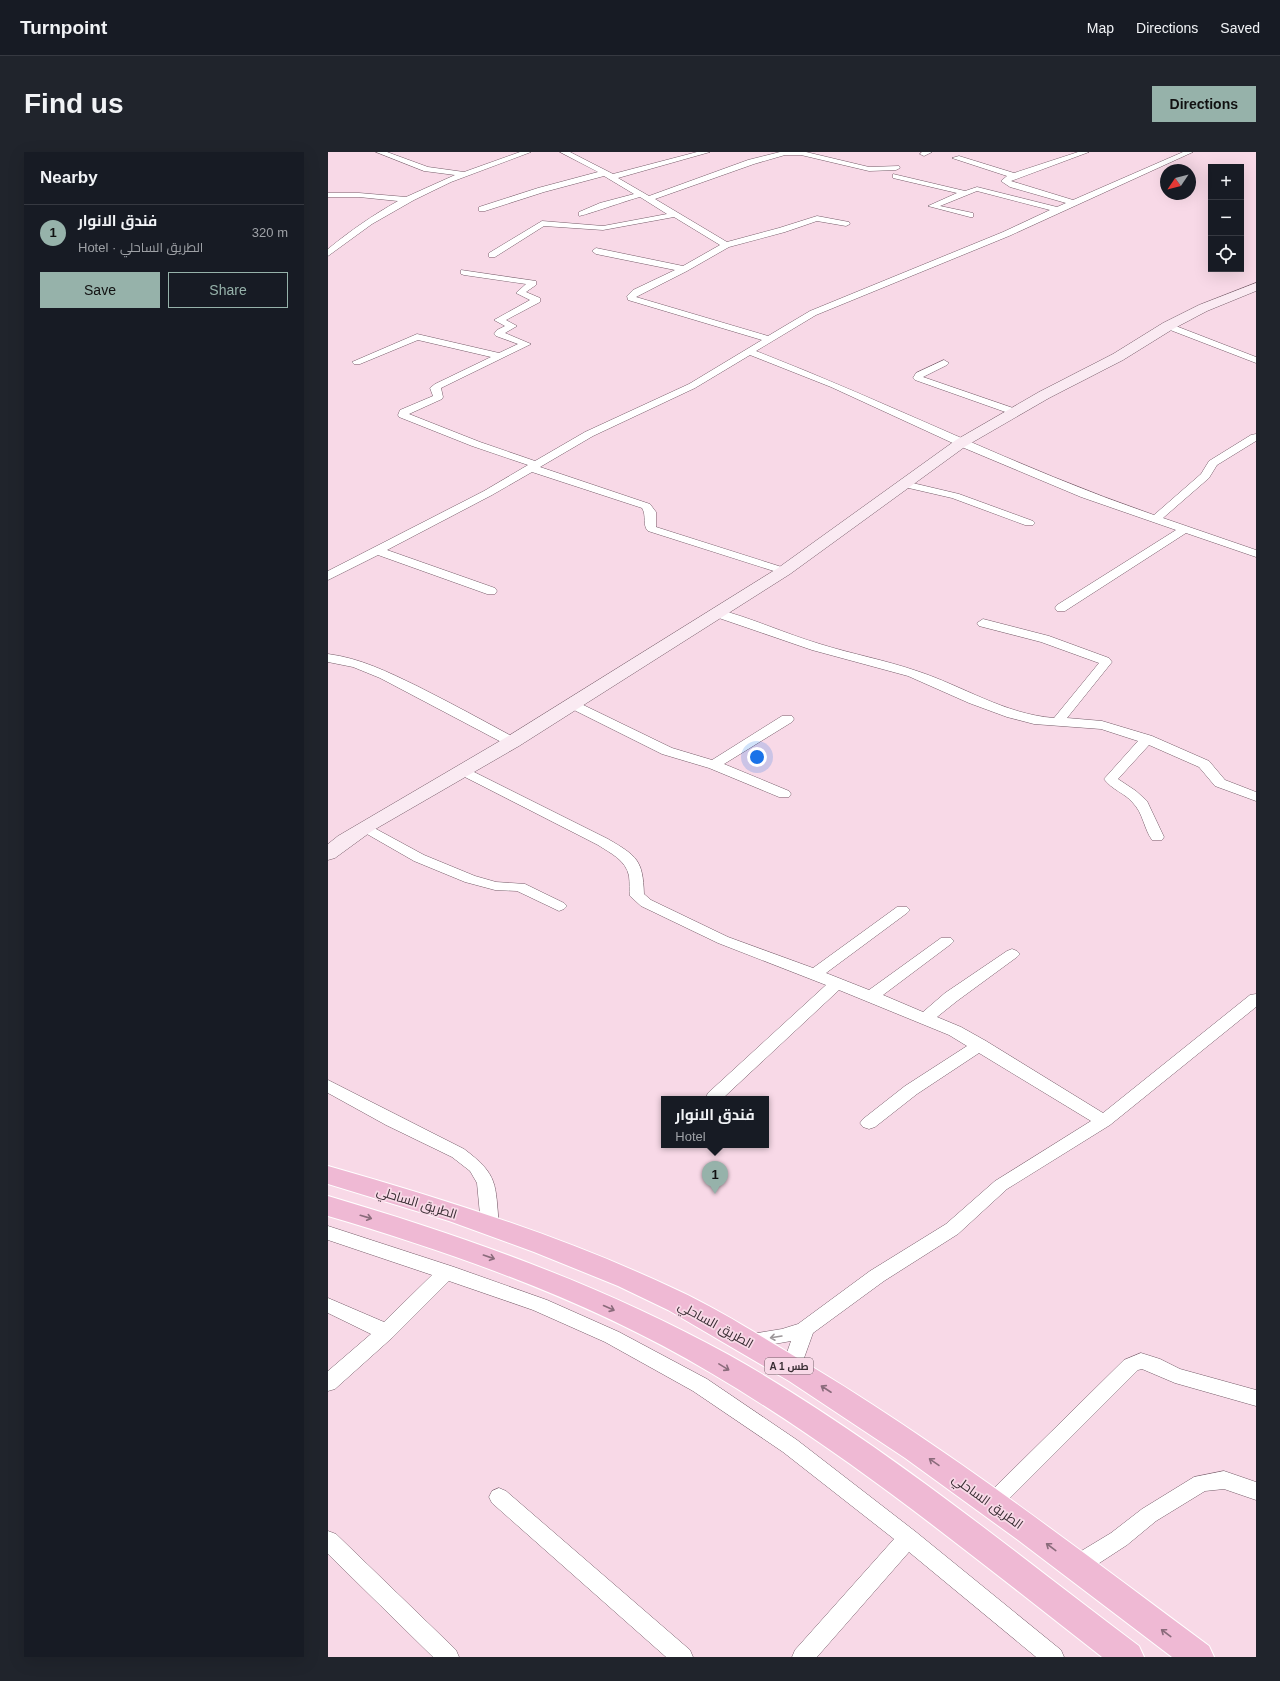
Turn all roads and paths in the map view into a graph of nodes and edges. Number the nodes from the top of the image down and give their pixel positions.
1 (380, 152) edge
2 (527, 152) edge
3 (564, 152) edge
4 (706, 152) edge
5 (1085, 152) edge
6 (1168, 152) edge
7 (1184, 154) edge
8 (956, 158) dead end
9 (465, 174) junction
10 (608, 175) junction
11 (1014, 176) junction
12 (965, 193) junction
13 (328, 195) edge
14 (645, 196) junction
15 (407, 200) junction
16 (1073, 203) junction
17 (482, 209) dead end
18 (1058, 210) junction
19 (582, 214) dead end
20 (673, 215) junction
21 (970, 215) dead end
22 (846, 224) dead end
23 (726, 245) junction
24 (596, 251) dead end
25 (328, 252) edge
26 (492, 255) dead end
27 (684, 269) junction
28 (464, 272) dead end
29 (1256, 287) edge
30 (1168, 326) junction
31 (768, 339) junction
32 (750, 352) junction
33 (500, 356) junction
34 (1256, 360) edge
35 (357, 362) dead end
36 (944, 363) dead end
37 (1015, 412) junction
38 (1255, 437) edge
39 (961, 443) junction
40 (534, 467) junction
41 (904, 484) junction
42 (1156, 519) junction
43 (1029, 523) dead end
44 (1185, 529) junction
45 (376, 550) junction
46 (1256, 554) edge
47 (784, 571) junction
48 (328, 576) edge
49 (491, 591) dead end
50 (1061, 608) dead end
51 (718, 613) junction
52 (983, 622) dead end
53 (328, 658) edge
54 (573, 704) junction
55 (787, 719) dead end
56 (1058, 721) junction
57 (1147, 739) junction
58 (512, 742) junction
59 (714, 765) junction
60 (462, 770) junction
61 (784, 794) dead end
62 (1256, 797) edge
63 (365, 827) junction
64 (1157, 837) dead end
65 (328, 854) edge
66 (559, 906) dead end
67 (902, 910) dead end
68 (946, 941) dead end
69 (1012, 954) dead end
70 (814, 975) junction
71 (837, 983) junction
72 (871, 996) junction
73 (1256, 998) edge
74 (926, 1018) junction
75 (980, 1045) junction
76 (328, 1086) edge
77 (715, 1096) edge
78 (1104, 1121) junction
79 (869, 1123) dead end
80 (328, 1175) edge
81 (328, 1206) edge
82 (490, 1225) junction
83 (328, 1233) edge
84 (447, 1272) junction
85 (328, 1305) edge
86 (805, 1329) junction
87 (386, 1332) junction
88 (746, 1341) junction
89 (792, 1367) junction
90 (328, 1384) edge
91 (1255, 1396) edge
92 (1256, 1491) edge
93 (499, 1497) dead end
94 (992, 1503) junction
95 (908, 1538) junction
96 (328, 1540) edge
97 (1076, 1566) junction
98 (448, 1657) edge
99 (682, 1657) edge
100 (802, 1657) edge
101 (1053, 1657) edge
102 (1127, 1657) edge
103 (1197, 1657) edge

1 - 9 street
2 - 9 street
3 - 10 street
4 - 10 street
5 - 11 street
6 - 7 street
7 - 16 street
8 - 11 street
9 - 15 street
10 - 14 street
10 - 17 street
11 - 16 street
12 - 14 street
12 - 18 street
12 - 21 street
13 - 15 street
14 - 19 street
14 - 20 street
15 - 25 street
16 - 18 street
18 - 31 street
20 - 23 street
20 - 26 street
22 - 23 street
23 - 27 street
24 - 27 street
27 - 31 street
28 - 33 street
29 - 30 street
30 - 34 street
30 - 37 street
31 - 32 street
32 - 39 street
32 - 40 street
33 - 35 street
33 - 40 street
36 - 37 street
37 - 39 street
38 - 42 street
39 - 41 street
39 - 42 street
40 - 45 street
40 - 47 street
41 - 43 street
41 - 47 street
42 - 44 street
44 - 46 street
44 - 50 street
45 - 48 street
45 - 49 street
47 - 51 street
51 - 54 street
51 - 56 street
52 - 56 street
53 - 58 street
54 - 58 street
54 - 59 street
55 - 59 street
56 - 57 street
57 - 62 street
57 - 64 street
58 - 60 street
59 - 61 street
60 - 63 street
60 - 70 street
63 - 65 street
63 - 66 street
67 - 70 street
68 - 72 street
69 - 74 street
70 - 71 street
71 - 72 street
71 - 77 street
72 - 74 street
73 - 78 street
74 - 75 street
75 - 78 street
75 - 79 street
76 - 82 street
78 - 86 street
80 - 82 highway, الطريق الساحلي / A 1 طس
81 -> 102 highway, A 1 طس
82 - 88 highway, الطريق الساحلي / A 1 طس
83 - 84 street
84 - 87 street
84 - 95 street
85 - 87 street
86 -> 88 street
86 - 89 street
87 - 90 street
88 - 89 highway, الطريق الساحلي / A 1 طس
94 -> 89 highway, الطريق الساحلي / A 1 طس
91 - 94 street
92 - 97 street
93 - 99 street
97 -> 94 highway, الطريق الساحلي / A 1 طس
95 - 100 street
95 - 101 street
96 - 98 street
103 -> 97 highway, الطريق الساحلي / A 1 طس

